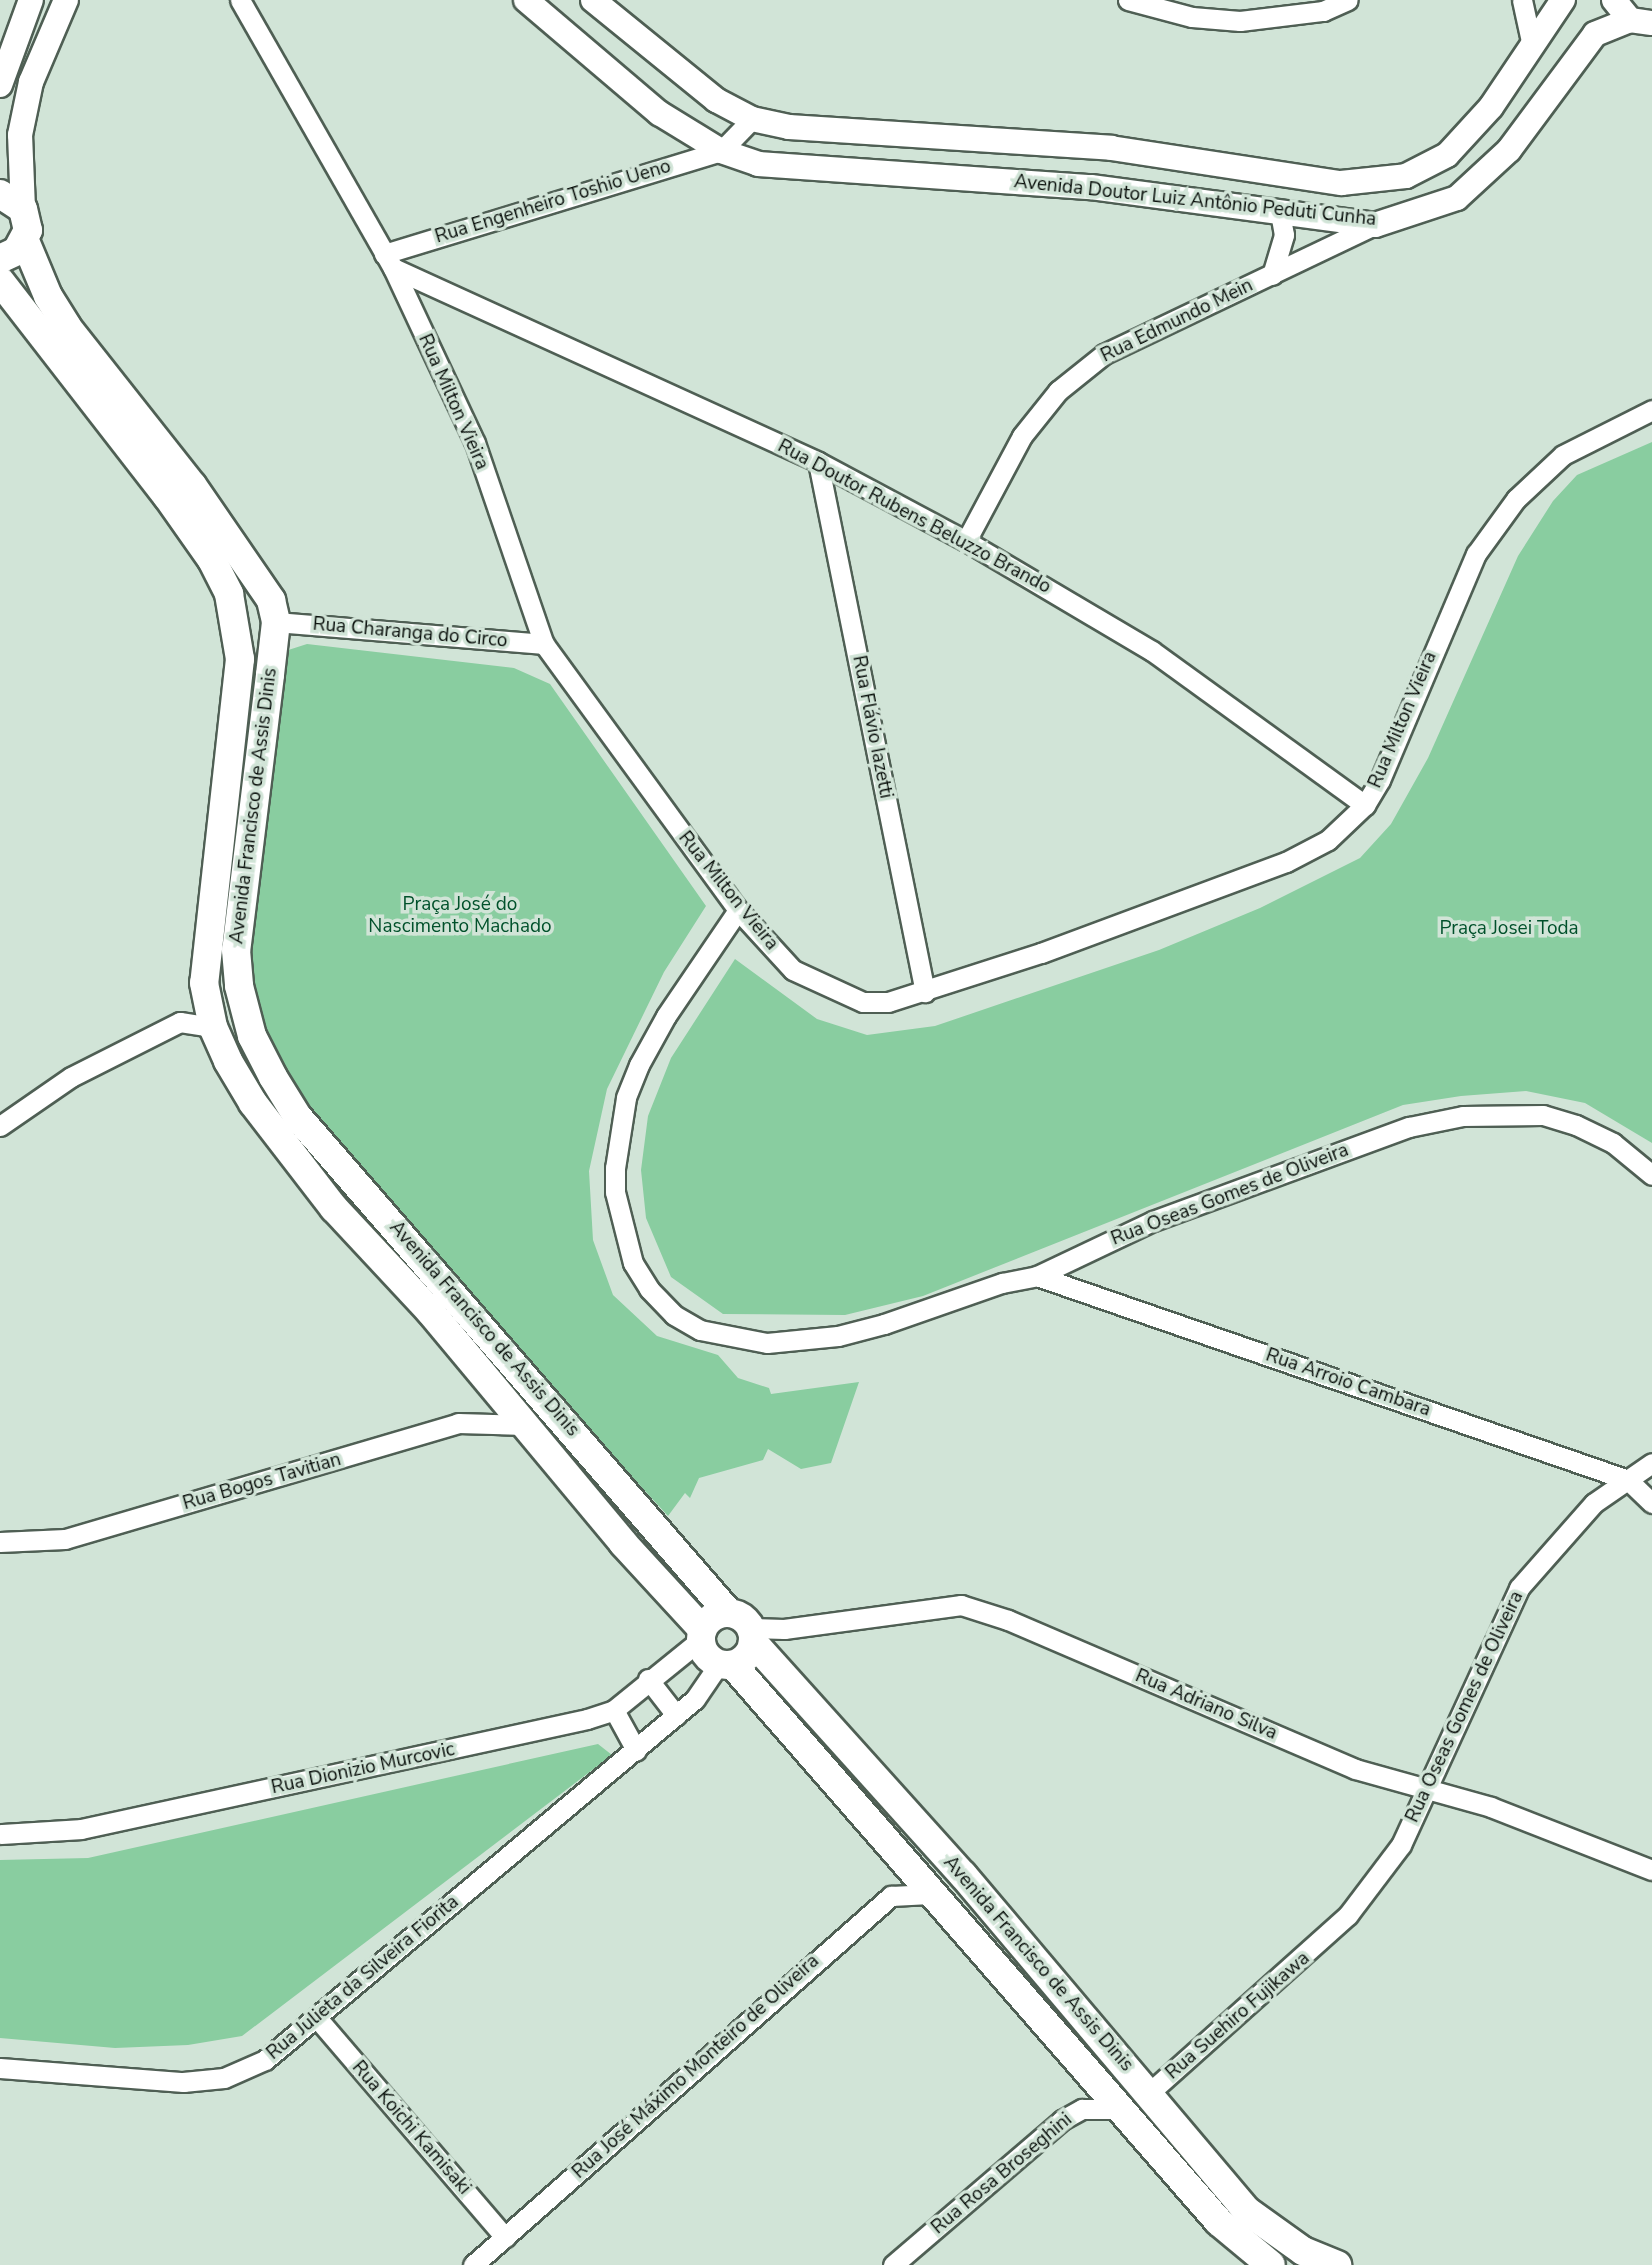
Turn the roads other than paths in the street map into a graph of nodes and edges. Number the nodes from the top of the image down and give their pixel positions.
1 (31, 0) edge
2 (66, 0) edge
3 (240, 0) edge
4 (526, 0) edge
5 (593, 0) edge
6 (1128, 0) edge
7 (1348, 0) edge
8 (1522, 0) edge
9 (1563, 0) edge
10 (1614, 0) edge
11 (1641, 22) edge
12 (1532, 46) junction
13 (0, 85) edge
14 (752, 119) junction
15 (721, 150) junction
16 (11, 202) edge
17 (1280, 213) junction
18 (1375, 225) junction
19 (25, 241) junction
20 (0, 259) edge
21 (389, 261) junction
22 (1272, 275) junction
23 (0, 281) edge
24 (1652, 410) edge
25 (818, 462) junction
26 (966, 541) junction
27 (276, 622) junction
28 (544, 644) junction
29 (1365, 805) junction
30 (738, 910) junction
31 (925, 992) junction
32 (213, 1027) junction
33 (0, 1126) edge
34 (1652, 1175) edge
35 (1037, 1276) junction
36 (524, 1425) junction
37 (1652, 1463) edge
38 (1628, 1479) junction
39 (1652, 1503) edge
40 (0, 1542) edge
41 (727, 1611) junction
42 (701, 1634) junction
43 (752, 1635) junction
44 (726, 1664) junction
45 (648, 1679) junction
46 (614, 1710) junction
47 (676, 1715) junction
48 (636, 1750) junction
49 (1426, 1787) junction
50 (0, 1834) edge
51 (1652, 1870) edge
52 (930, 1894) junction
53 (1326, 1937) joint
54 (317, 2018) junction
55 (0, 2068) edge
56 (1149, 2093) junction
57 (1121, 2109) junction
58 (505, 2237) junction
59 (473, 2265) edge
60 (893, 2265) edge
61 (1270, 2265) edge
62 (1337, 2265) edge

1 - 13 street
2 - 16 street
3 - 21 street, Rua Milton Vieira
4 - 15 street, Avenida Doutor Luiz Antônio Peduti Cunha
5 - 14 street, Avenida Doutor Luiz Antônio Peduti Cunha
6 - 7 street
8 - 12 street
9 - 12 street, Avenida Doutor Luiz Antônio Peduti Cunha
10 - 11 street
11 - 18 street, Avenida Doutor Luiz Antônio Peduti Cunha
12 - 14 street, Avenida Doutor Luiz Antônio Peduti Cunha
14 - 15 street
15 - 17 street, Avenida Doutor Luiz Antônio Peduti Cunha
15 - 21 street, Rua Engenheiro Toshio Ueno
16 - 19 main road, Avenida Francisco de Assis Dinis
17 - 18 street, Avenida Doutor Luiz Antônio Peduti Cunha
17 - 22 street, Rua Edmundo Mein
18 - 22 street, Rua Edmundo Mein
19 - 20 main road
19 - 27 main road, Avenida Francisco de Assis Dinis
21 - 25 street, Rua Doutor Rubens Beluzzo Brando
21 - 28 street, Rua Milton Vieira
22 - 26 street, Rua Edmundo Mein
23 - 32 main road, Avenida Francisco de Assis Dinis
24 - 29 street, Rua Milton Vieira
25 - 26 street, Rua Doutor Rubens Beluzzo Brando
25 - 31 street, Rua Flávio Iazetti
26 - 29 street, Rua Doutor Rubens Beluzzo Brando
27 - 28 street, Rua Charanga do Circo
27 - 41 main road, Avenida Francisco de Assis Dinis
28 - 30 street, Rua Milton Vieira
29 - 31 street, Rua Milton Vieira
30 - 31 street, Rua Milton Vieira
30 - 35 street, Rua Oseas Gomes de Oliveira
32 - 33 street
32 - 36 main road, Avenida Francisco de Assis Dinis
34 - 35 street, Rua Oseas Gomes de Oliveira
35 - 38 street, Rua Arroio Cambara
36 - 40 street, Rua Bogos Tavitian
36 - 42 main road, Avenida Francisco de Assis Dinis
37 - 38 street, Rua Oseas Gomes de Oliveira
38 - 39 street, Rua Arroio Cambara
38 - 49 street, Rua Oseas Gomes de Oliveira
41 - 42 main road
41 - 43 main road
42 - 44 main road
42 - 45 street, Rua Dionizio Murcovic
43 - 44 main road
43 - 49 street, Rua Adriano Silva
43 - 56 main road, Avenida Francisco de Assis Dinis
44 - 47 street, Rua Julieta da Silveira Fiorita
44 - 52 main road, Avenida Francisco de Assis Dinis
45 - 46 street, Rua Dionizio Murcovic
45 - 47 street
46 - 48 street
46 - 50 street, Rua Dionizio Murcovic
47 - 48 street, Rua Julieta da Silveira Fiorita
48 - 54 street, Rua Julieta da Silveira Fiorita
49 - 51 street, Rua Adriano Silva
49 - 53 street, Rua Oseas Gomes de Oliveira
52 - 57 main road, Avenida Francisco de Assis Dinis
52 - 58 street, Rua José Máximo Monteiro de Oliveira
53 - 56 street, Rua Suehiro Fujikawa
54 - 55 street, Rua Julieta da Silveira Fiorita
54 - 58 street, Rua Koichi Kamisaki
56 - 62 main road, Avenida Francisco de Assis Dinis
57 - 60 street, Rua Rosa Broseghini
57 - 61 main road, Avenida Francisco de Assis Dinis
58 - 59 street, Rua José Máximo Monteiro de Oliveira

